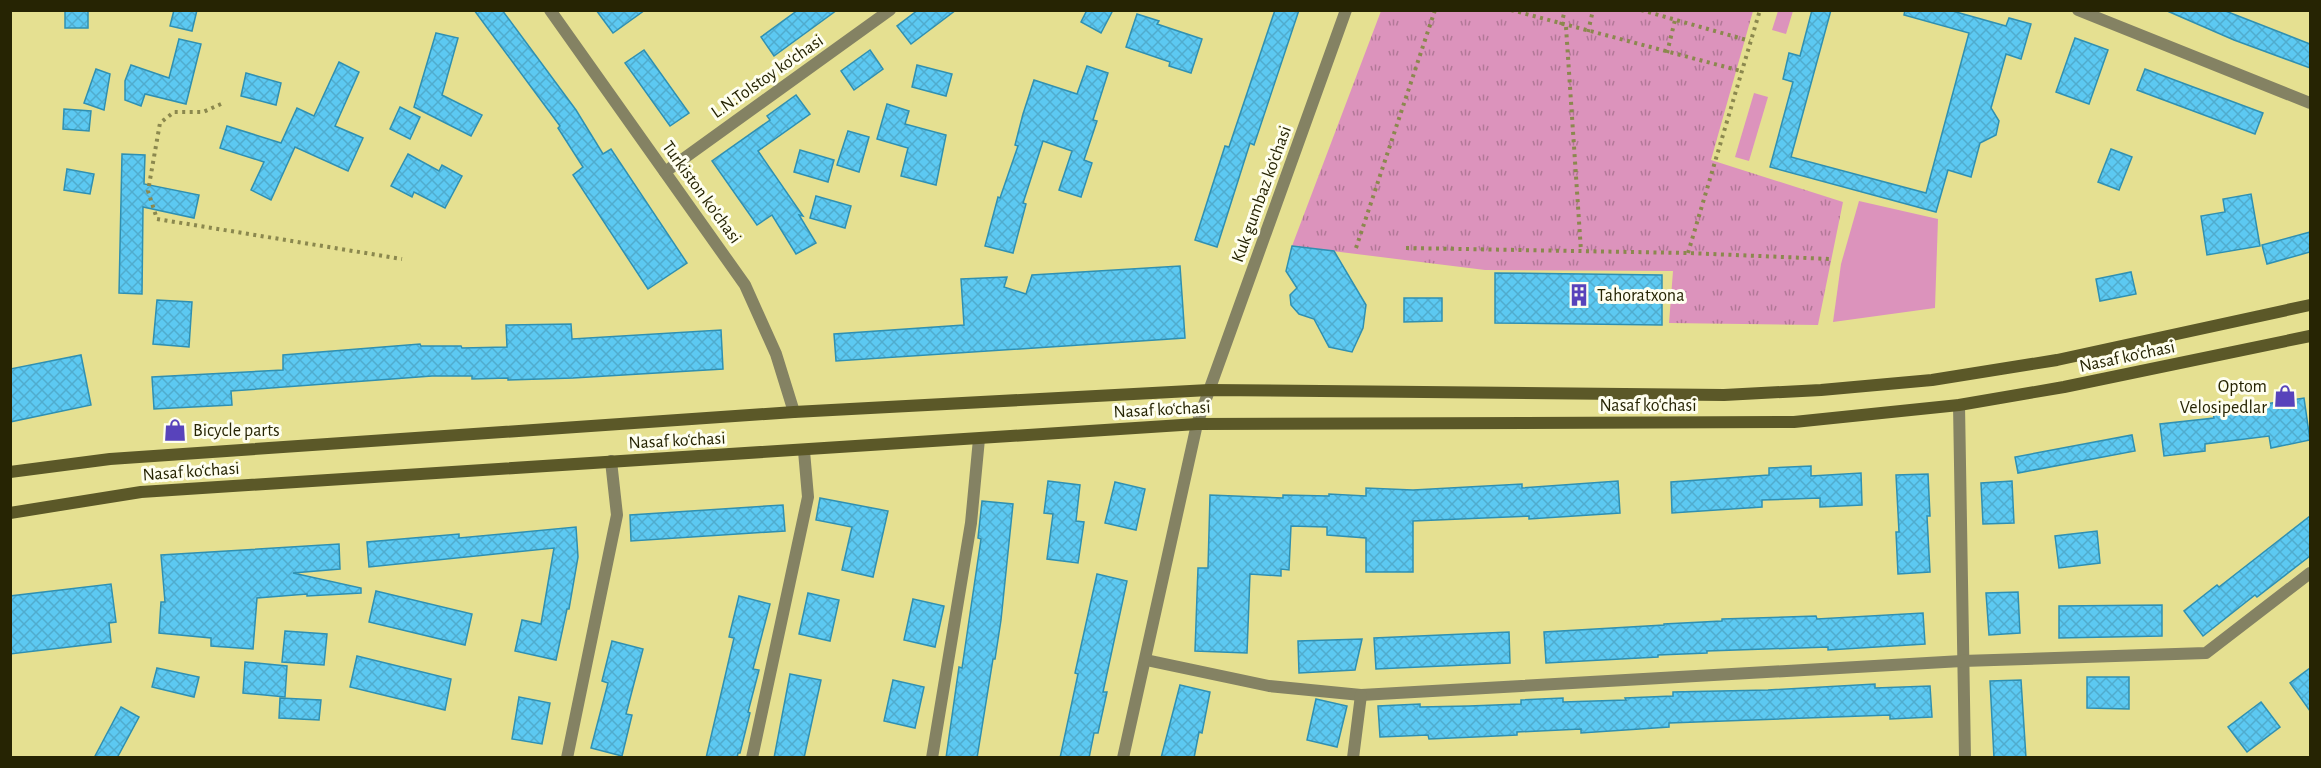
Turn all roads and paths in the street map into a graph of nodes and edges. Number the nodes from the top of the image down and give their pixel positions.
1 (550, 10) edge
2 (891, 10) edge
3 (1346, 10) edge
4 (1435, 10) edge
5 (1511, 10) edge
6 (1565, 10) edge
7 (1593, 10) edge
8 (1641, 10) edge
9 (1760, 10) edge
10 (2078, 10) edge
11 (1675, 20) junction
12 (1564, 26) junction
13 (1588, 32) junction
14 (1750, 41) junction
15 (1667, 53) junction
16 (1742, 71) junction
17 (2310, 103) edge
18 (221, 104) dead end
19 (664, 172) junction
20 (1356, 248) dead end
21 (1406, 248) dead end
22 (1581, 251) junction
23 (1688, 253) junction
24 (402, 259) dead end
25 (1830, 259) dead end
26 (2310, 306) edge
27 (2310, 336) edge
28 (1209, 390) junction
29 (1959, 405) junction
30 (794, 412) junction
31 (1197, 424) junction
32 (979, 439) junction
33 (804, 451) junction
34 (611, 461) junction
35 (10, 472) edge
36 (10, 513) edge
37 (2310, 573) edge
38 (1146, 660) junction
39 (1962, 661) junction
40 (1361, 695) junction
41 (567, 758) edge
42 (752, 758) edge
43 (932, 758) edge
44 (1123, 758) edge
45 (1353, 758) edge
46 (1965, 758) edge

1 - 19 street, Turkiston ko'chasi
2 - 19 street, L.N.Tolstoy ko'chasi
3 - 28 street, Kuk gumbaz ko'chasi
4 - 20 path
5 - 12 path
6 - 12 path
7 - 13 path
8 - 11 path
9 - 14 path
10 - 17 street
11 - 14 path
11 - 15 path
12 - 13 path
12 - 22 path
13 - 15 path
14 - 16 path
15 - 16 path
16 - 23 path
18 - 24 path
19 - 30 street, Turkiston ko'chasi
21 - 22 path
22 - 23 path
23 - 25 path
26 - 28 main road, Nasaf ko‘chasi
27 - 29 main road, Nasaf ko‘chasi
28 - 30 main road, Nasaf ko‘chasi
28 - 31 street, Kuk gumbaz ko'chasi
29 - 31 main road, Nasaf ko‘chasi
29 - 39 street
30 - 35 main road, Nasaf ko‘chasi
31 - 32 main road, Nasaf ko‘chasi
31 - 38 street, Kuk gumbaz ko'chasi
32 - 33 main road, Nasaf ko‘chasi
32 - 43 street
33 - 34 main road, Nasaf ko‘chasi
33 - 42 street
34 - 36 main road, Nasaf ko‘chasi
34 - 41 street
37 - 39 street
38 - 40 street
38 - 44 street, Kuk gumbaz ko'chasi
39 - 40 street
39 - 46 street
40 - 45 street

